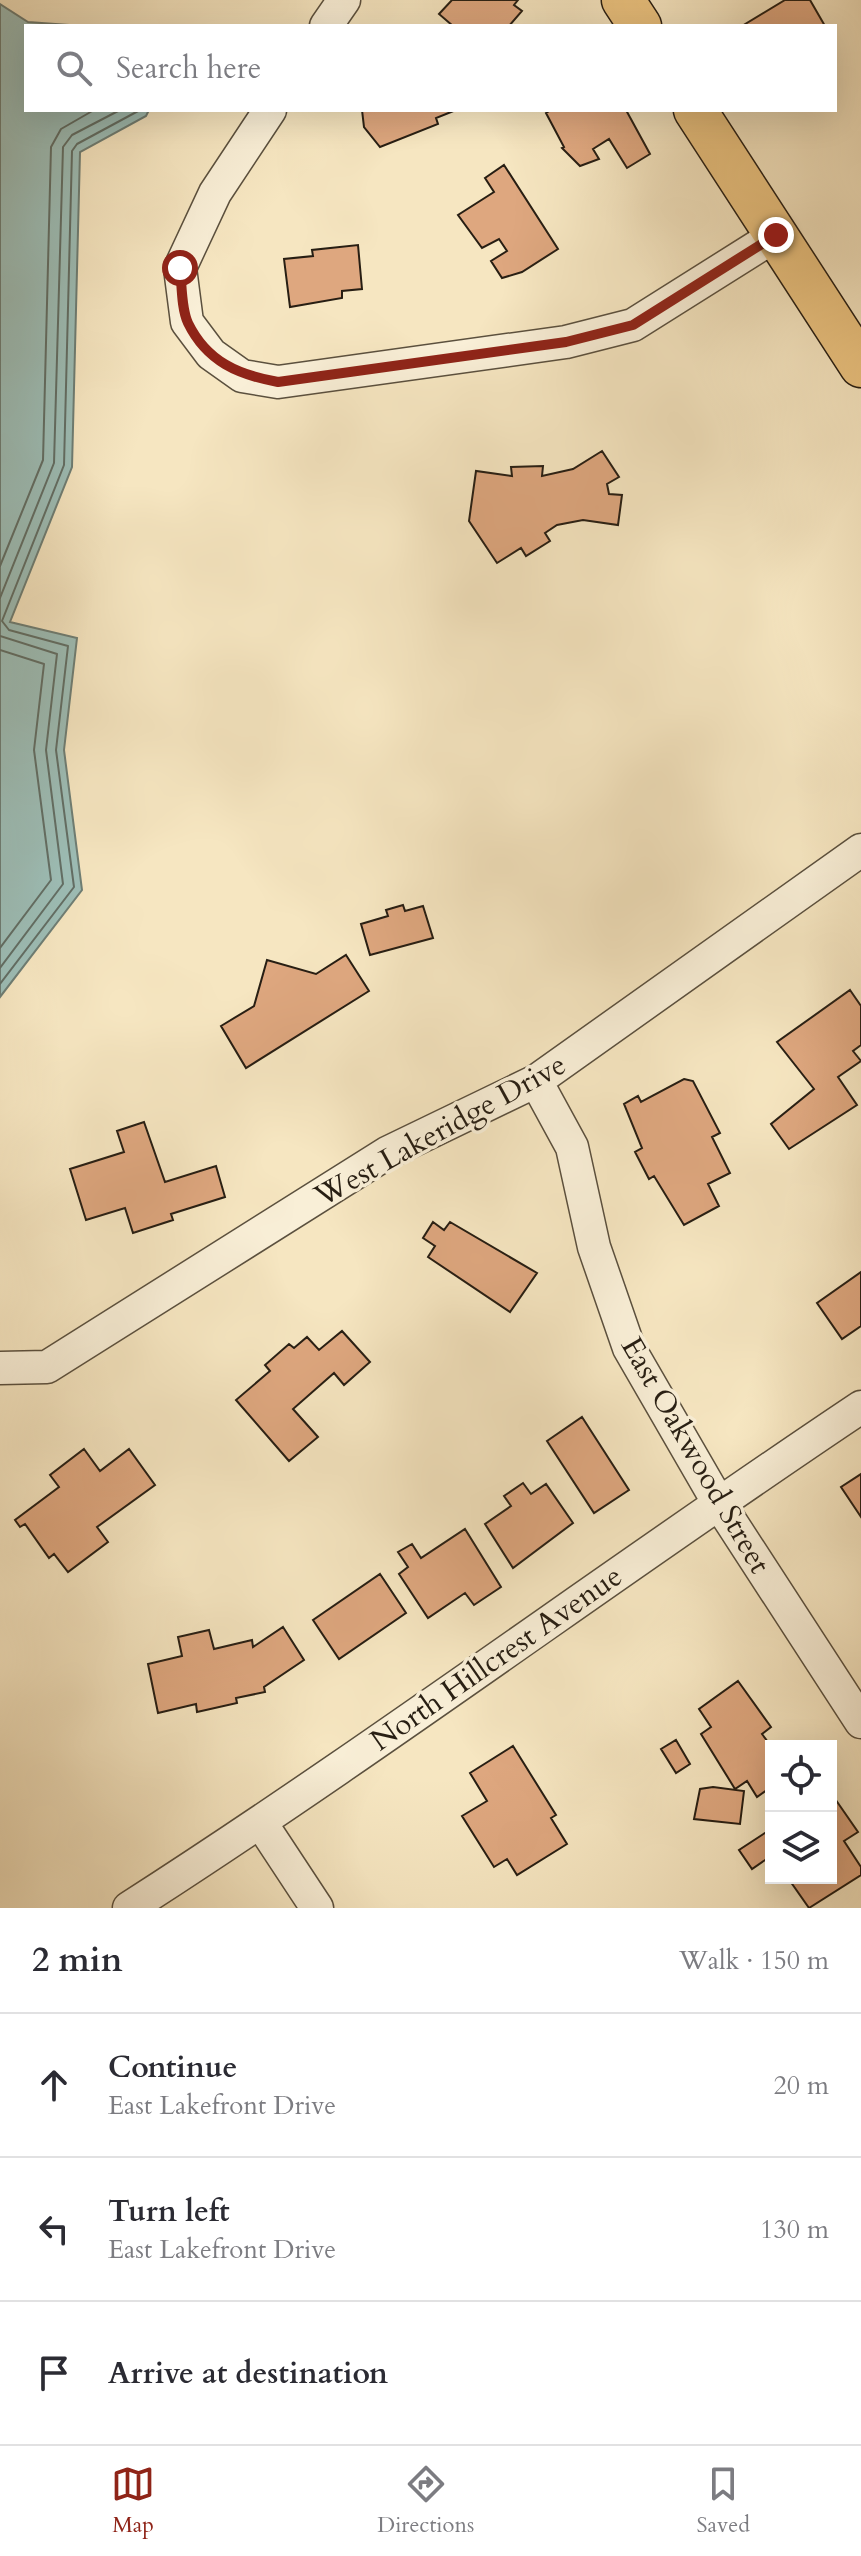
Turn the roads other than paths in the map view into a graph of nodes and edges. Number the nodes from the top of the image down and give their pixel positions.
1 (344, 0) edge
2 (623, 0) edge
3 (327, 24) edge
4 (639, 24) edge
5 (269, 112) edge
6 (696, 112) edge
7 (776, 235) junction
8 (861, 366) edge
9 (861, 850) edge
10 (536, 1081) junction
11 (0, 1368) edge
12 (861, 1407) edge
13 (718, 1502) junction
14 (861, 1722) edge
15 (261, 1823) junction
16 (129, 1908) edge
17 (317, 1908) edge

1 - 3 street
2 - 4 main road
5 - 7 street
6 - 7 main road
7 - 8 main road
9 - 10 street, West Lakeridge Drive
10 - 11 street, West Lakeridge Drive
10 - 13 street, East Oakwood Street
12 - 13 street, North Hillcrest Avenue
13 - 14 street, East Oakwood Street
13 - 15 street, North Hillcrest Avenue
15 - 16 street, North Hillcrest Avenue
15 - 17 street

